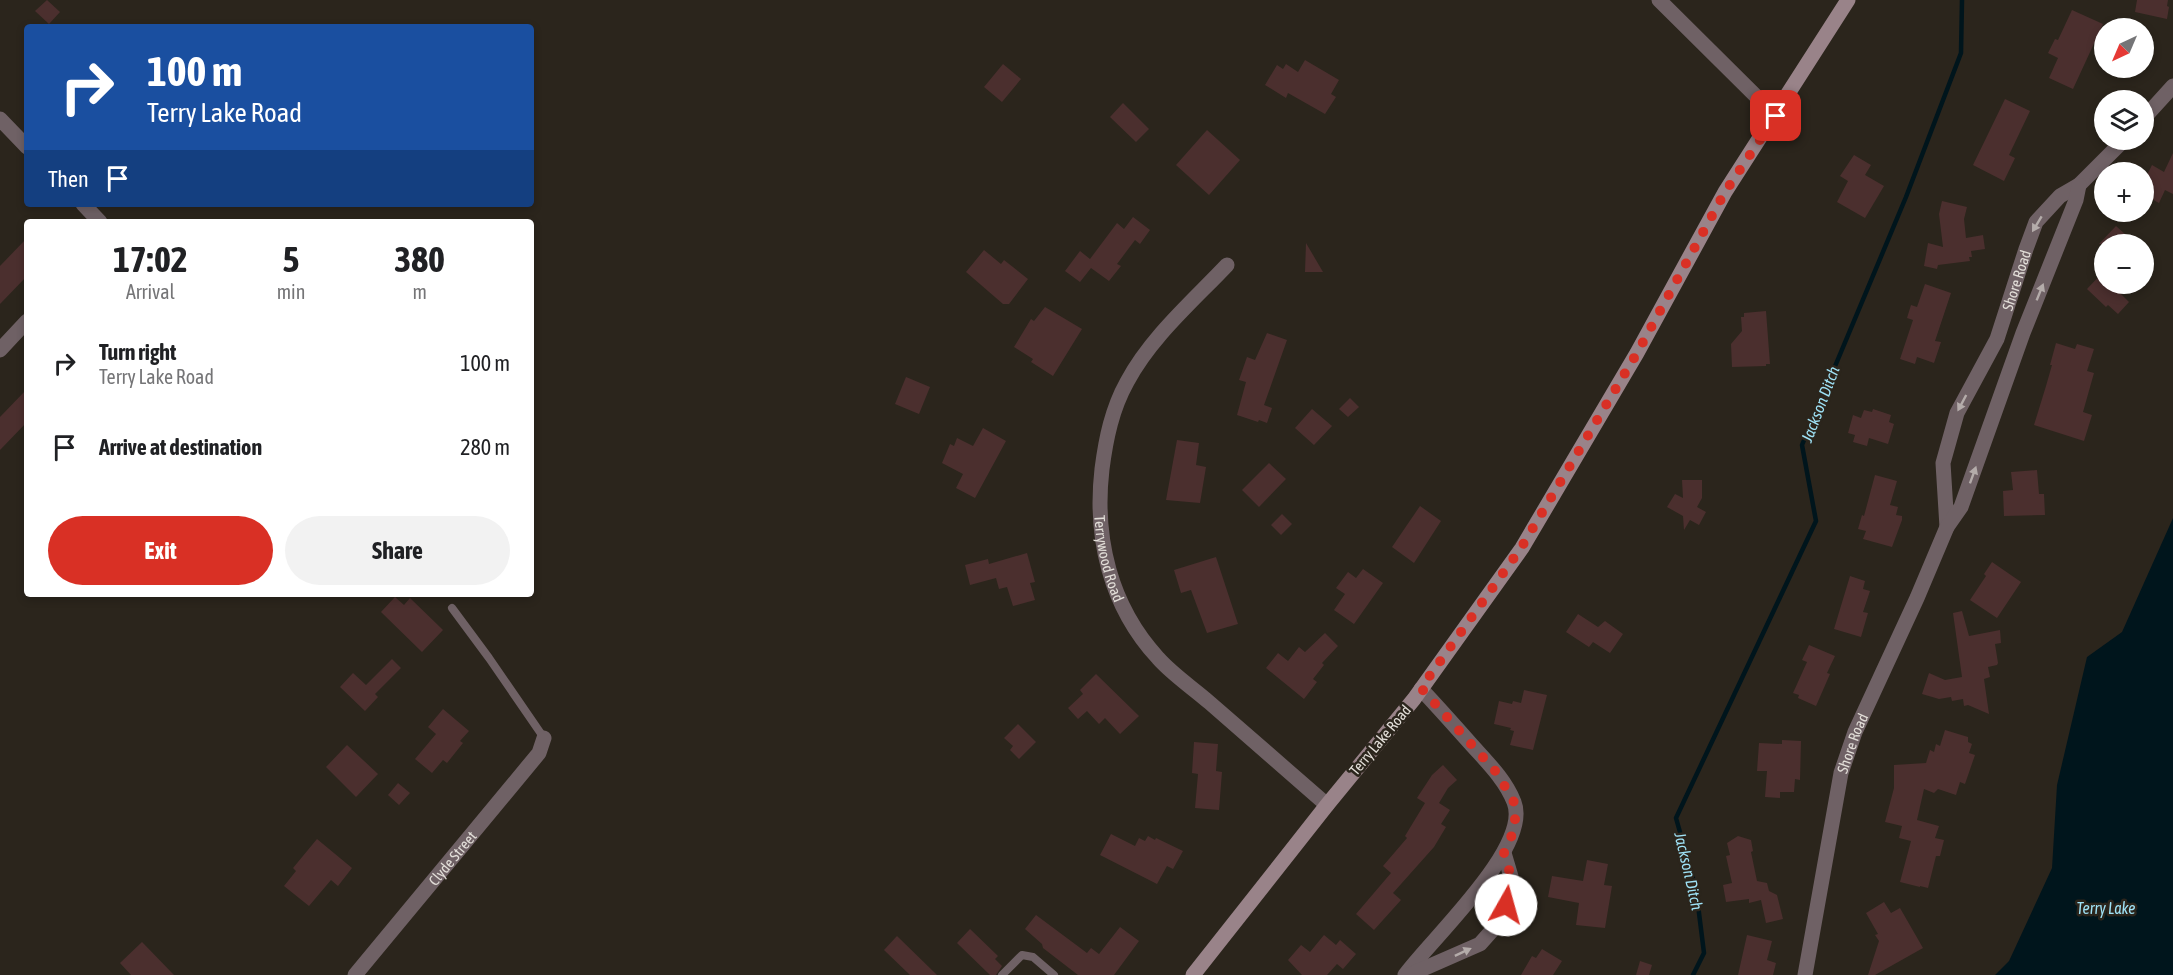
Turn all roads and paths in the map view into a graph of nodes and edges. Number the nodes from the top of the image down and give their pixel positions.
1 (1659, 0) edge
2 (1848, 0) edge
3 (2173, 86) edge
4 (2154, 107) edge
5 (1776, 116) junction
6 (0, 119) edge
7 (24, 144) edge
8 (2114, 150) edge
9 (2079, 184) junction
10 (86, 207) edge
11 (97, 219) edge
12 (1227, 265) dead end
13 (24, 324) edge
14 (0, 350) edge
15 (1947, 527) junction
16 (452, 608) dead end
17 (1421, 688) junction
18 (544, 738) joint
19 (1327, 805) junction
20 (1504, 853) junction
21 (355, 975) edge
22 (1002, 975) edge
23 (1054, 975) edge
24 (1193, 975) edge
25 (1407, 975) edge
26 (1805, 975) edge

1 - 5 street
2 - 5 main road, Terry Lake Road
3 - 4 street
5 - 17 main road, Terry Lake Road
6 - 7 street
8 - 9 street, Shore Road
15 -> 9 street, Shore Road
9 -> 15 street, Shore Road
10 - 11 street
12 - 19 street, Terrywood Road
13 - 14 street
15 - 26 street, Shore Road
16 - 18 lane
17 - 19 main road, Terry Lake Road
17 - 20 street
18 - 21 street, Clyde Street
19 - 24 main road, Terry Lake Road
20 - 25 street
25 -> 20 street
22 - 23 lane

